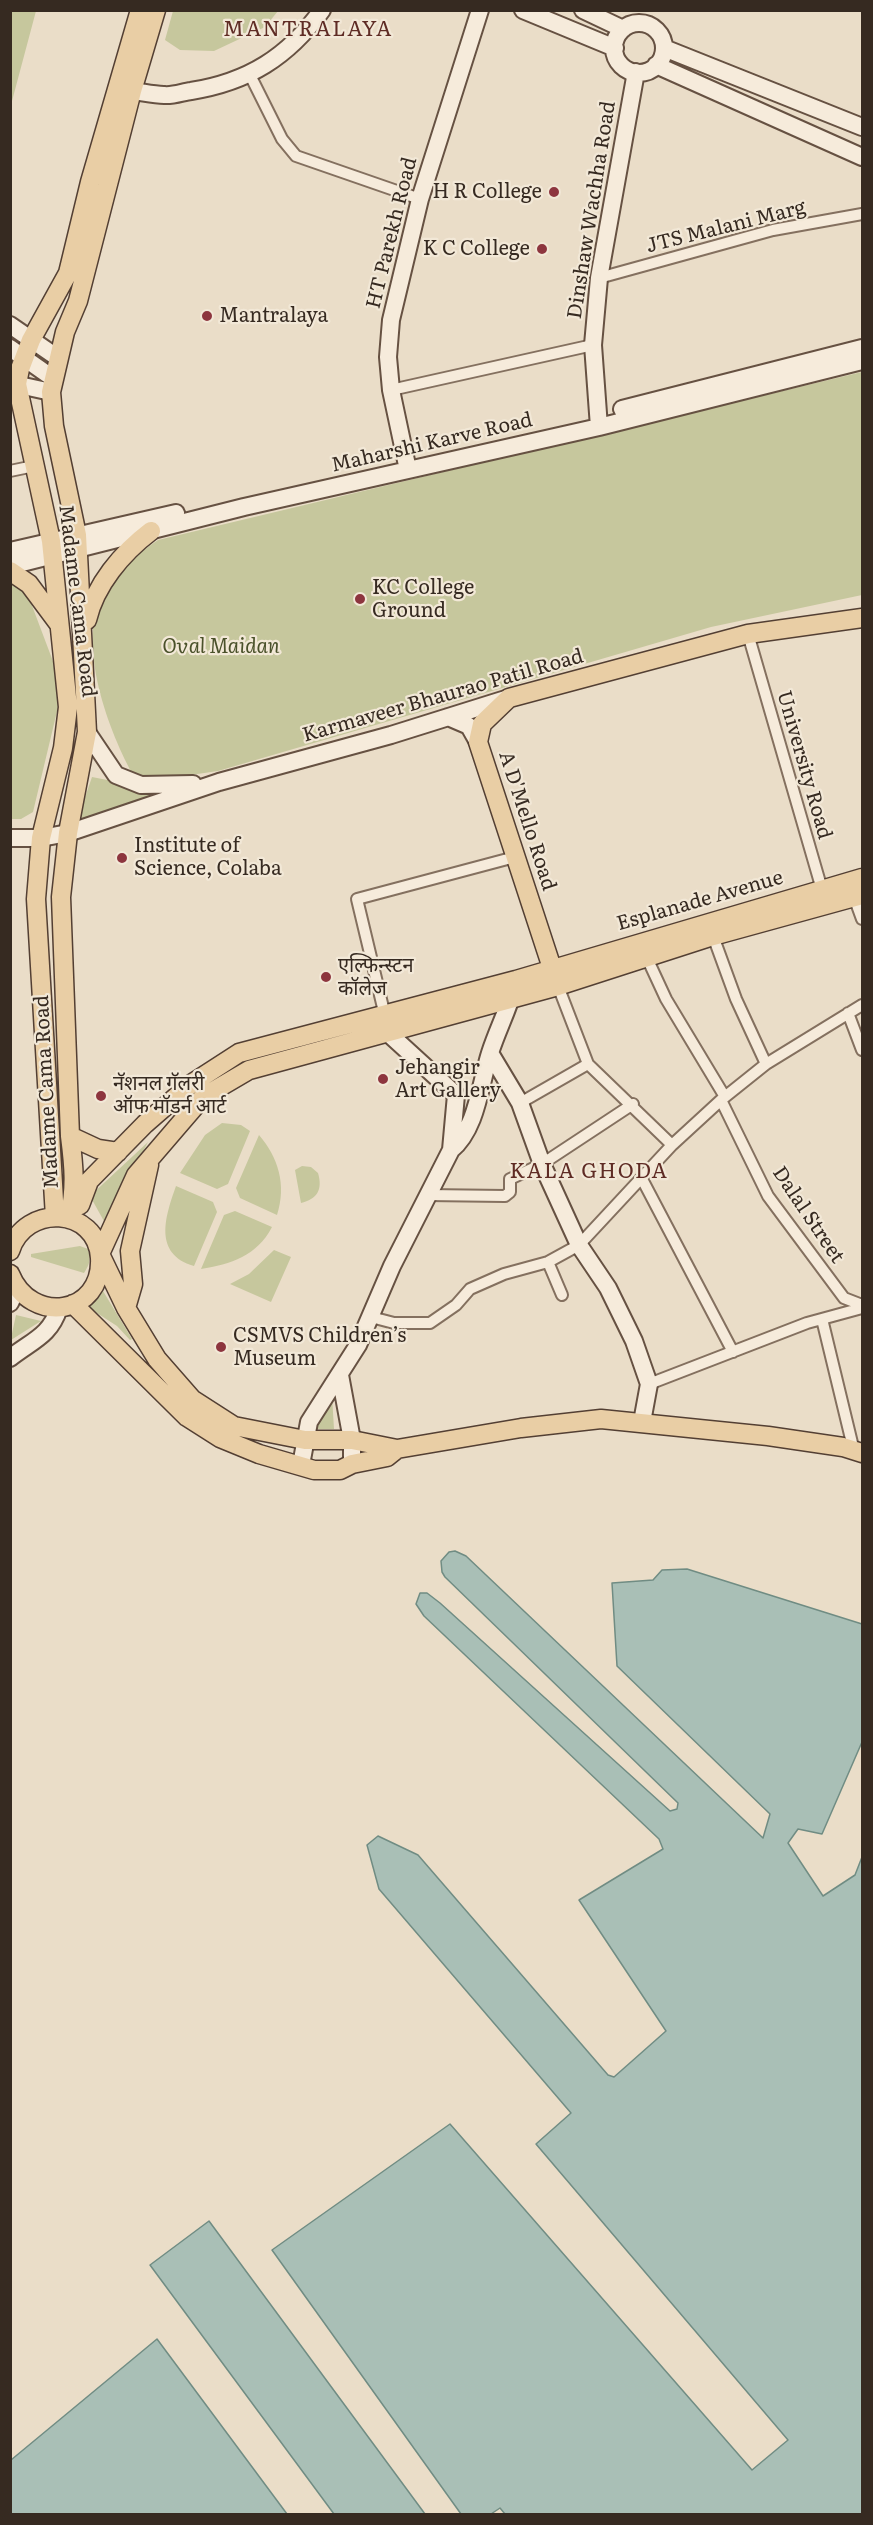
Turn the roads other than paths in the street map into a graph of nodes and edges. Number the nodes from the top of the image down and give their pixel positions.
1 (140, 10) edge
2 (156, 10) edge
3 (322, 10) edge
4 (480, 10) edge
5 (523, 10) edge
6 (583, 10) edge
7 (642, 17) edge
8 (624, 29) junction
9 (615, 48) junction
10 (664, 48) junction
11 (656, 65) junction
12 (636, 72) junction
13 (250, 75) junction
14 (132, 91) junction
15 (844, 120) junction
16 (862, 127) edge
17 (833, 144) junction
18 (862, 157) edge
19 (420, 199) junction
20 (862, 214) edge
21 (599, 278) junction
22 (10, 325) edge
23 (31, 340) junction
24 (594, 345) junction
25 (862, 348) edge
26 (17, 353) edge
27 (58, 358) junction
28 (862, 361) edge
29 (14, 383) edge
30 (52, 386) junction
31 (391, 390) junction
32 (597, 421) junction
33 (407, 465) junction
34 (34, 466) junction
35 (10, 471) edge
36 (151, 531) junction
37 (78, 542) junction
38 (52, 548) junction
39 (10, 551) edge
40 (10, 569) edge
41 (862, 618) edge
42 (59, 625) junction
43 (84, 634) junction
44 (748, 634) junction
45 (509, 698) junction
46 (448, 717) junction
47 (87, 732) junction
48 (478, 742) junction
49 (219, 782) junction
50 (68, 833) junction
51 (10, 837) edge
52 (41, 838) junction
53 (515, 857) junction
54 (862, 878) edge
55 (858, 896) edge
56 (825, 897) junction
57 (862, 919) edge
58 (713, 936) junction
59 (647, 958) junction
60 (552, 968) junction
61 (528, 982) junction
62 (564, 984) junction
63 (511, 999) junction
64 (862, 1005) edge
65 (848, 1013) junction
66 (386, 1024) junction
67 (862, 1050) edge
68 (490, 1053) junction
69 (588, 1064) junction
70 (766, 1064) junction
71 (456, 1095) junction
72 (723, 1098) junction
73 (520, 1103) junction
74 (476, 1104) junction
75 (633, 1104) junction
76 (70, 1136) junction
77 (672, 1145) junction
78 (451, 1150) junction
79 (118, 1152) junction
80 (149, 1160) junction
81 (542, 1164) junction
82 (642, 1179) junction
83 (427, 1195) junction
84 (66, 1219) junction
85 (579, 1245) junction
86 (10, 1251) edge
87 (100, 1254) junction
88 (548, 1262) junction
89 (12, 1288) edge
90 (562, 1295) dead end
91 (66, 1306) junction
92 (862, 1307) edge
93 (126, 1308) junction
94 (371, 1317) junction
95 (822, 1318) junction
96 (733, 1352) junction
97 (10, 1358) edge
98 (157, 1359) junction
99 (142, 1371) junction
100 (340, 1375) junction
101 (649, 1384) junction
102 (642, 1422) junction
103 (305, 1440) junction
104 (352, 1440) junction
105 (855, 1447) edge
106 (397, 1449) junction
107 (352, 1464) junction
108 (301, 1465) junction

1 - 23 main road, Madame Cama Road
2 - 14 main road, Madame Cama Road
3 - 13 street
4 - 19 street, HT Parekh Road
5 - 9 street
6 - 8 street
7 - 8 street
7 - 10 street
8 - 9 street
9 - 12 street
10 - 11 street
10 - 15 street
11 - 12 street
11 - 17 street
12 - 21 street, Dinshaw Wachha Road
13 - 14 street
13 - 19 street
14 - 27 main road, Madame Cama Road
15 - 16 street
15 - 17 street
17 - 18 street
19 - 31 street, HT Parekh Road
20 - 21 street, JTS Malani Marg
21 - 24 street, Dinshaw Wachha Road
22 - 23 street
23 - 26 main road, Madame Cama Road
23 - 27 street
24 - 31 street
24 - 32 street, Dinshaw Wachha Road
25 - 32 street, Maharshi Karve Road
26 - 29 main road, Madame Cama Road
26 - 30 street
27 - 30 main road, Madame Cama Road
28 - 32 street, Maharshi Karve Road
29 - 30 street
29 - 34 main road, Madame Cama Road
30 - 37 main road, Madame Cama Road
31 - 33 street, HT Parekh Road
32 - 33 street, Maharshi Karve Road
33 - 36 street, Maharshi Karve Road
33 - 37 street, Maharshi Karve Road
34 - 35 street
34 - 38 main road, Madame Cama Road
36 - 37 street, Maharshi Karve Road
36 - 43 main road
37 - 38 street, Maharshi Karve Road
37 - 43 main road, Madame Cama Road
38 - 39 street, Maharshi Karve Road
38 - 40 street, Maharshi Karve Road
38 - 42 main road, Madame Cama Road
40 - 42 main road
41 - 44 main road, Karmaveer Bhaurao Patil Road
42 - 52 main road, Madame Cama Road
43 - 47 main road, Madame Cama Road
44 - 45 main road, Karmaveer Bhaurao Patil Road
44 - 56 street, University Road
45 - 46 street, Karmaveer Bhaurao Patil Road
45 - 48 main road, A D'Mello Road
46 - 48 street
46 - 49 street, Karmaveer Bhaurao Patil Road
47 - 49 street
47 - 50 main road, Madame Cama Road
48 - 53 main road, A D'Mello Road
49 - 50 street, Karmaveer Bhaurao Patil Road
50 - 52 street, Karmaveer Bhaurao Patil Road
50 - 76 main road, Madame Cama Road
51 - 52 street, Karmaveer Bhaurao Patil Road
52 - 84 main road, Madame Cama Road
53 - 60 main road, A D'Mello Road
53 - 66 street
54 - 56 main road, Esplanade Avenue
55 - 56 main road
55 - 57 street
56 - 58 main road
56 - 60 main road, Esplanade Avenue
58 - 59 main road
58 - 70 street
59 - 62 main road
59 - 72 street, Dalal Street
60 - 61 main road, Esplanade Avenue
60 - 62 main road
61 - 62 main road
61 - 63 main road
61 - 66 main road
62 - 69 street
63 - 66 main road
63 - 68 street
64 - 65 street
65 - 67 street
65 - 70 street
66 - 71 street
66 - 79 main road
66 - 80 main road
68 - 73 street
68 - 74 street
69 - 73 street
69 - 75 street
70 - 72 street
71 - 74 street
71 - 78 street
72 - 77 street
72 - 92 street, Dalal Street
73 - 81 street
74 - 78 street
75 - 77 street
75 - 81 street
76 - 79 main road
76 - 84 main road, Madame Cama Road
77 - 82 street
78 - 83 street
79 - 84 main road
80 - 87 main road
80 - 93 main road
81 - 83 street
81 - 85 street
82 - 85 street
82 - 96 street
83 - 94 street
84 - 86 main road
84 - 87 main road
85 - 88 street
85 - 101 street
87 - 91 main road
87 - 93 main road
88 - 90 street
88 - 94 street
89 - 91 main road
91 - 97 street
91 - 99 main road
92 - 95 street
93 - 98 main road
94 - 100 street
95 - 96 street
95 - 105 street
96 - 101 street
98 - 99 main road
98 - 103 main road
99 - 108 main road
100 - 103 street
100 - 104 street
101 - 102 street
102 - 105 main road
102 - 106 main road
103 - 104 main road
103 - 108 street
104 - 106 main road
104 - 107 street
106 - 107 main road
107 - 108 main road

